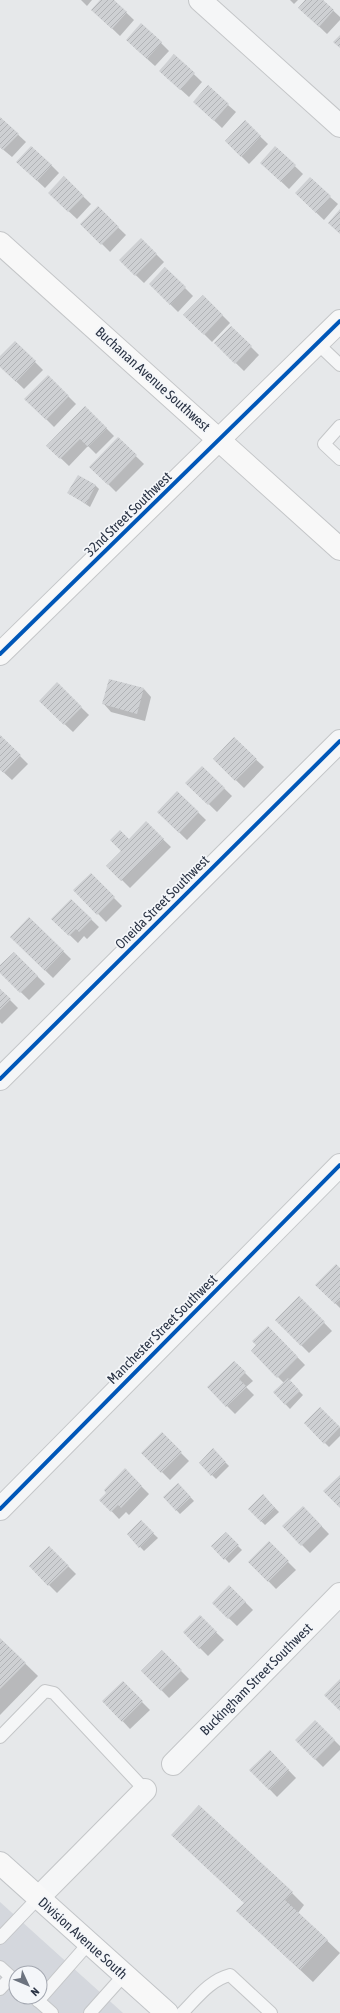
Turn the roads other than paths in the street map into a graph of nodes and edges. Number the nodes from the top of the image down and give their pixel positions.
1 (200, 0) edge
2 (340, 126) edge
3 (0, 243) edge
4 (340, 321) edge
5 (318, 344) junction
6 (340, 365) edge
7 (340, 426) edge
8 (221, 440) junction
9 (340, 459) edge
10 (340, 549) edge
11 (0, 654) edge
12 (340, 741) edge
13 (0, 1079) edge
14 (340, 1165) edge
15 (0, 1509) edge
16 (340, 1594) edge
17 (0, 1737) edge
18 (172, 1764) dead end
19 (145, 1790) joint
20 (0, 1863) edge
21 (39, 1898) junction
22 (0, 1938) edge
23 (89, 1943) junction
24 (0, 1966) edge
25 (8, 1974) edge
26 (124, 1975) junction
27 (8, 1983) edge
28 (48, 1986) edge
29 (0, 1989) edge
30 (43, 2005) edge
31 (52, 2013) edge
32 (90, 2013) edge
33 (167, 2013) edge
34 (182, 2013) edge
35 (271, 2013) edge

1 - 2 street
3 - 8 street, Buchanan Avenue Southwest
4 - 5 street, 32nd Street Southwest
5 - 6 lane
5 - 8 street, 32nd Street Southwest
7 - 9 lane
8 - 10 street, Buchanan Avenue Southwest
8 - 11 street, 32nd Street Southwest
12 - 13 street, Oneida Street Southwest
14 - 15 street, Manchester Street Southwest
16 - 18 street, Buckingham Street Southwest
17 - 19 lane
19 - 21 street
20 - 21 street, Division Avenue South
21 - 22 lane
21 - 23 street, Division Avenue South
23 - 26 street, Division Avenue South
23 - 28 lane
24 - 25 lane
26 - 32 lane
26 - 33 street, Division Avenue South
27 - 29 lane
30 - 31 lane
34 - 35 lane

